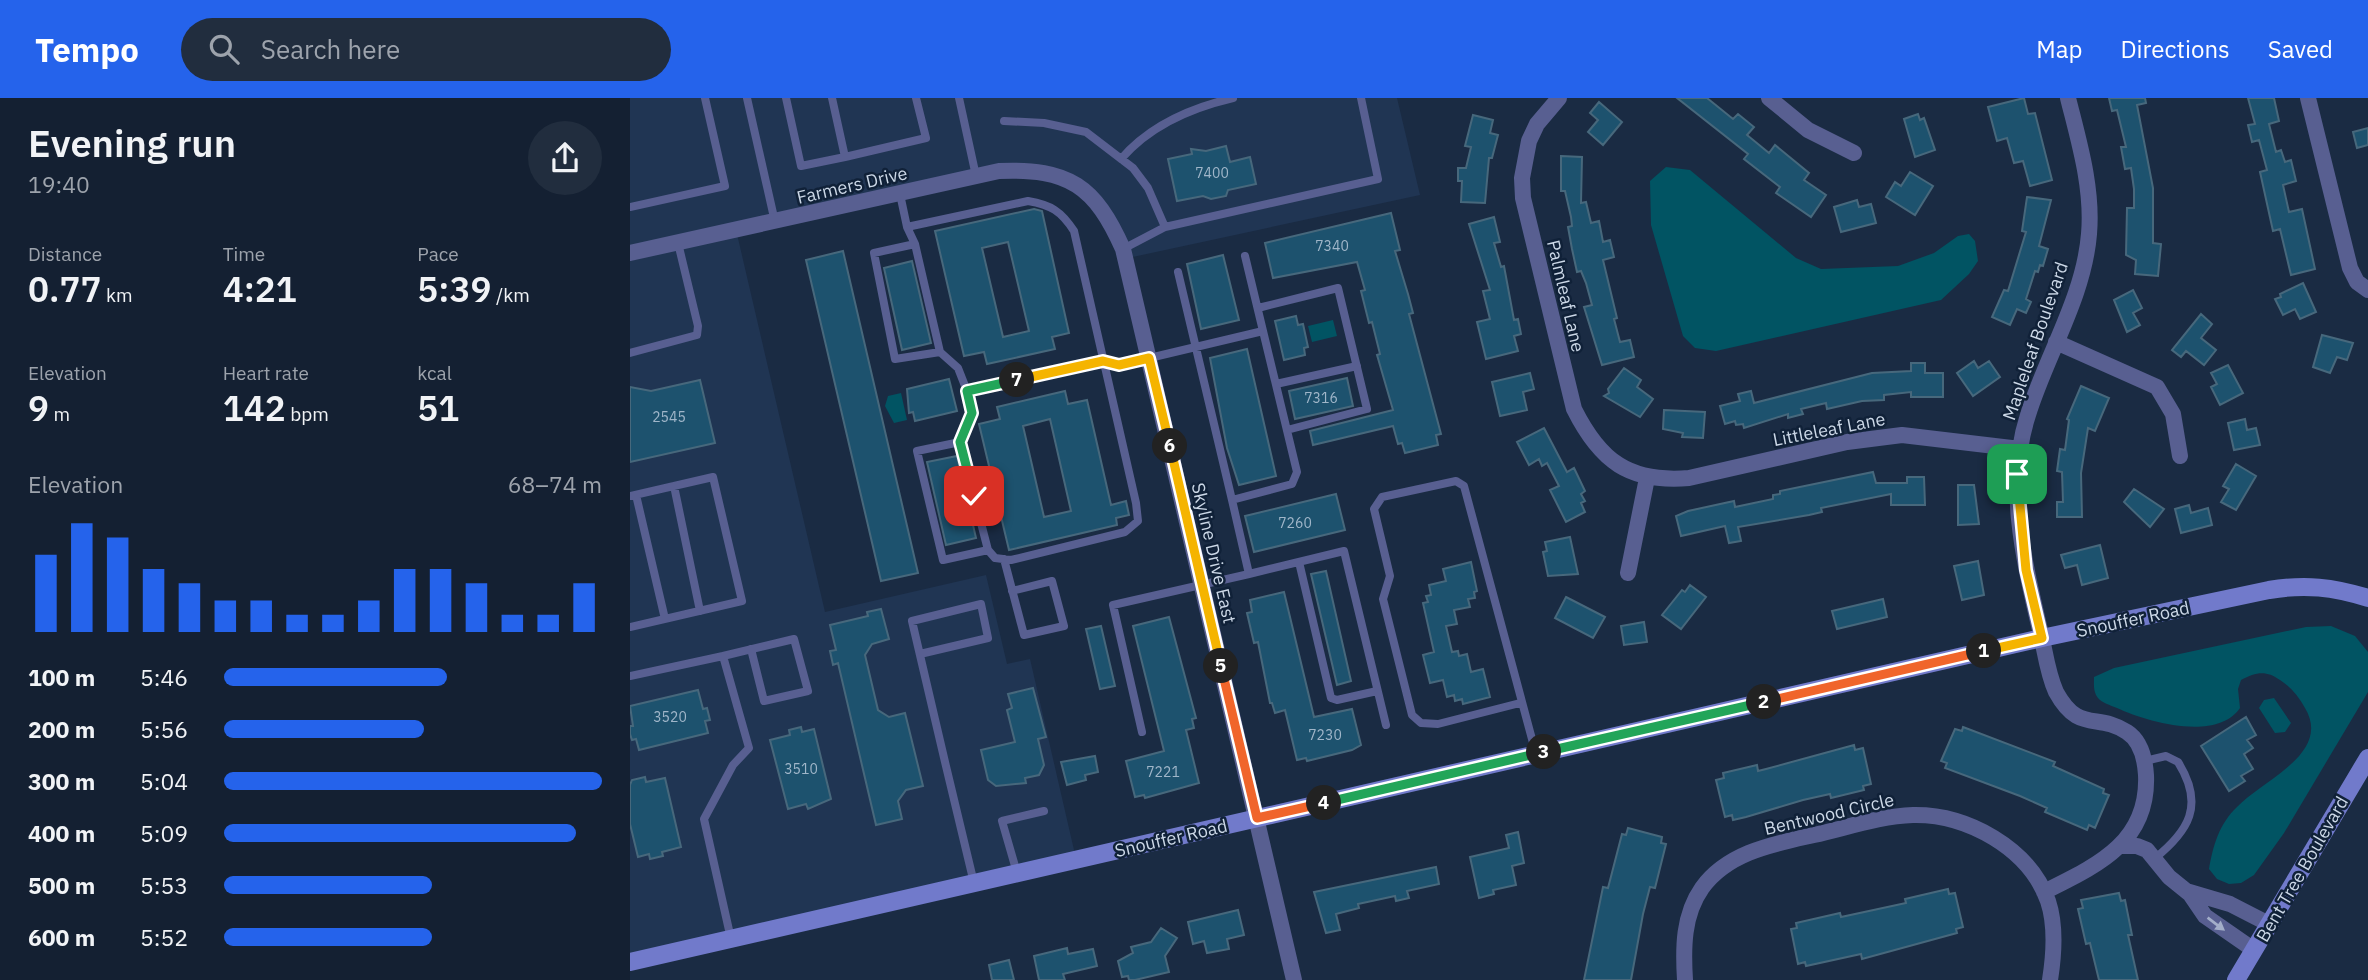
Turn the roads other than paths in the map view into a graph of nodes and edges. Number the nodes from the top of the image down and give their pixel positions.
1 (705, 98) edge
2 (747, 98) edge
3 (786, 98) edge
4 (832, 98) edge
5 (916, 98) edge
6 (959, 98) edge
7 (1233, 98) edge
8 (1361, 98) edge
9 (1559, 98) edge
10 (1769, 98) edge
11 (2068, 98) edge
12 (2308, 98) edge
13 (1004, 121) dead end
14 (1854, 153) dead end
15 (845, 157) junction
16 (1121, 159) junction
17 (976, 176) junction
18 (1081, 188) joint
19 (900, 194) junction
20 (630, 207) edge
21 (775, 222) junction
22 (907, 227) junction
23 (1165, 227) junction
24 (678, 243) junction
25 (915, 243) junction
26 (1123, 249) junction
27 (630, 253) edge
28 (1245, 256) dead end
29 (1178, 272) dead end
30 (2368, 290) edge
31 (1258, 308) junction
32 (1263, 331) junction
33 (2056, 342) junction
34 (1195, 347) junction
35 (940, 352) junction
36 (630, 354) edge
37 (1149, 358) junction
38 (1103, 361) junction
39 (1357, 366) junction
40 (1276, 384) junction
41 (967, 391) junction
42 (1287, 430) junction
43 (960, 442) junction
44 (2020, 449) junction
45 (2180, 456) dead end
46 (1647, 478) junction
47 (674, 486) junction
48 (633, 496) edge
49 (1232, 500) junction
50 (988, 550) junction
51 (1004, 559) junction
52 (1299, 562) junction
53 (1628, 573) dead end
54 (1249, 574) junction
55 (1202, 585) junction
56 (1012, 591) junction
57 (2368, 598) edge
58 (700, 611) junction
59 (665, 619) junction
60 (630, 627) edge
61 (2042, 638) junction
62 (751, 649) junction
63 (920, 654) junction
64 (723, 656) junction
65 (630, 676) edge
66 (1377, 691) junction
67 (1520, 703) junction
68 (1386, 725) dead end
69 (1142, 732) dead end
70 (1536, 754) junction
71 (2368, 758) edge
72 (2145, 761) junction
73 (1044, 811) dead end
74 (1257, 818) junction
75 (2119, 846) junction
76 (2154, 859) junction
77 (1017, 873) junction
78 (974, 883) junction
79 (2186, 891) junction
80 (2044, 892) junction
81 (2269, 924) junction
82 (731, 939) junction
83 (2254, 950) junction
84 (630, 962) edge
85 (1294, 980) edge
86 (1685, 980) edge
87 (2050, 980) edge
88 (2236, 980) edge

1 - 20 lane
2 - 21 lane
3 - 15 lane
4 - 15 lane
5 - 15 lane
6 - 17 lane
7 - 16 lane
8 - 23 lane
9 - 46 street, Palmleaf Lane
10 - 14 street
11 - 33 street, Mapleleaf Boulevard
12 - 30 street
13 - 16 lane
16 - 23 lane
17 - 18 street, Farmers Drive
17 - 19 street, Farmers Drive
18 - 26 street, Skyline Drive East
19 - 21 street, Farmers Drive
19 - 22 lane
21 - 24 street, Farmers Drive
22 - 25 lane
22 - 38 lane
23 - 26 lane
24 - 27 street, Farmers Drive
24 - 36 lane
25 - 35 lane
25 - 35 lane
26 - 37 street, Skyline Drive East
28 - 31 lane
29 - 34 lane
31 - 32 lane
31 - 39 lane
32 - 34 lane
32 - 40 lane
33 - 44 street, Mapleleaf Boulevard
33 - 45 street
34 - 37 lane
34 - 49 lane
35 - 41 lane
37 - 38 lane
37 - 55 street, Skyline Drive East
38 - 41 lane
38 - 51 lane
39 - 40 lane
39 - 42 lane
40 - 42 lane
41 - 43 lane
42 - 49 lane
43 - 50 lane
43 - 50 lane
44 - 46 street, Littleleaf Lane
44 - 61 street, Mapleleaf Boulevard
46 - 53 street
47 - 48 lane
47 - 58 lane
47 - 58 lane
48 - 59 lane
49 - 54 lane
50 - 51 lane
51 - 56 lane
52 - 54 lane
52 - 66 lane
52 - 66 lane
54 - 55 lane
55 - 69 lane
55 - 74 street, Skyline Drive East
56 - 56 lane
57 - 61 main road, Snouffer Road
58 - 59 lane
59 - 60 lane
61 - 70 main road, Snouffer Road
61 - 72 street, Mapleleaf Boulevard
62 - 62 lane
62 - 64 lane
63 - 63 lane
63 - 78 lane
64 - 65 lane
64 - 82 lane
66 - 68 lane
67 - 67 lane
67 - 70 lane
70 - 74 main road, Snouffer Road
71 - 81 main road, Bent Tree Boulevard
72 - 75 street
72 - 76 lane
73 - 77 lane
74 - 77 main road, Snouffer Road
74 - 85 street, Skyline Drive East
75 - 76 street
75 - 80 street
76 - 79 street
77 - 78 main road, Snouffer Road
78 - 82 main road, Snouffer Road
79 - 81 street
79 -> 83 street
80 - 86 street, Bentwood Circle
80 - 87 street
81 - 83 main road, Bent Tree Boulevard
82 - 84 main road, Snouffer Road
83 - 88 main road, Bent Tree Boulevard

